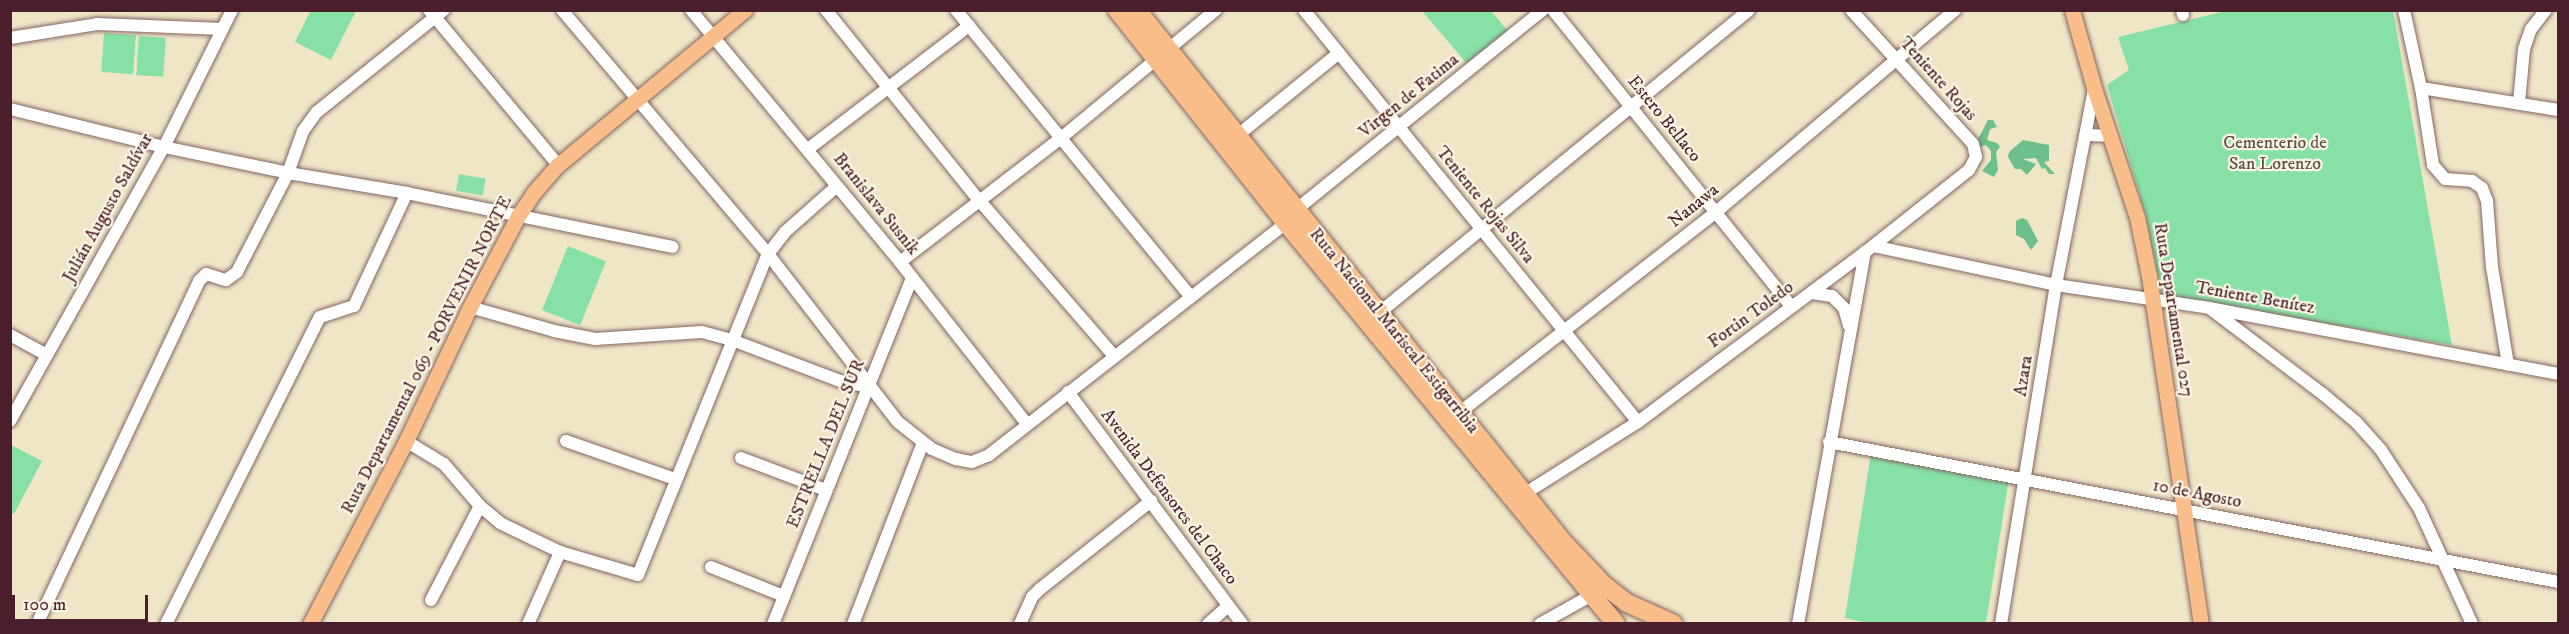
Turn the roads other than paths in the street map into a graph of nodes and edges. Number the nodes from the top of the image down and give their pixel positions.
1 (232, 10) edge
2 (562, 10) edge
3 (691, 10) edge
4 (745, 10) edge
5 (826, 10) edge
6 (956, 10) edge
7 (1117, 10) edge
8 (1137, 10) edge
9 (1216, 10) edge
10 (1304, 10) edge
11 (1543, 10) edge
12 (1554, 10) edge
13 (1749, 10) edge
14 (1851, 10) edge
15 (1955, 10) edge
16 (2072, 10) edge
17 (2404, 10) edge
18 (2546, 10) edge
19 (436, 13) edge
20 (969, 26) junction
21 (222, 29) junction
22 (10, 38) edge
23 (712, 38) junction
24 (1339, 53) junction
25 (1163, 54) junction
26 (1897, 60) junction
27 (889, 88) junction
28 (2094, 88) junction
29 (2421, 88) junction
30 (635, 99) junction
31 (2519, 103) junction
32 (1633, 108) junction
33 (10, 109) edge
34 (2559, 110) edge
35 (1400, 127) junction
36 (1238, 135) junction
37 (2086, 135) junction
38 (2110, 136) junction
39 (1061, 138) junction
40 (1973, 144) joint
41 (164, 147) junction
42 (808, 149) junction
43 (558, 165) junction
44 (288, 173) junction
45 (837, 186) junction
46 (407, 193) junction
47 (979, 200) junction
48 (1716, 212) junction
49 (518, 216) junction
50 (1292, 216) junction
51 (1483, 231) junction
52 (673, 247) dead end
53 (1869, 249) junction
54 (768, 254) junction
55 (900, 262) junction
56 (912, 279) junction
57 (2056, 285) junction
58 (1812, 293) junction
59 (1191, 297) junction
60 (2152, 298) junction
61 (1791, 306) junction
62 (470, 307) junction
63 (2209, 308) junction
64 (1380, 313) junction
65 (1850, 329) junction
66 (1563, 331) junction
67 (10, 335) edge
68 (732, 340) junction
69 (47, 355) junction
70 (1114, 356) junction
71 (2508, 365) junction
72 (2559, 374) edge
73 (869, 387) junction
74 (1068, 392) junction
75 (1453, 417) junction
76 (10, 421) edge
77 (1638, 422) junction
78 (1027, 424) junction
79 (406, 441) junction
80 (566, 441) dead end
81 (922, 442) junction
82 (1829, 442) junction
83 (741, 458) dead end
84 (675, 479) junction
85 (2026, 480) junction
86 (826, 490) junction
87 (1524, 494) junction
88 (1151, 501) junction
89 (480, 506) junction
90 (2186, 510) junction
91 (560, 552) junction
92 (2442, 559) junction
93 (711, 567) dead end
94 (2559, 582) edge
95 (1599, 590) junction
96 (784, 596) junction
97 (431, 600) dead end
98 (1228, 606) junction
99 (1636, 608) junction
100 (37, 624) edge
101 (166, 624) edge
102 (310, 624) edge
103 (528, 624) edge
104 (773, 624) edge
105 (853, 624) edge
106 (1020, 624) edge
107 (1208, 624) edge
108 (1242, 624) edge
109 (1540, 624) edge
110 (1616, 624) edge
111 (1625, 624) edge
112 (1674, 624) edge
113 (1798, 624) edge
114 (2001, 624) edge
115 (2201, 624) edge
116 (2472, 624) edge

1 - 21 street, Julián Augusto Saldívar
2 - 30 street
3 - 23 street, Branislava Susnik
4 - 23 main road, Ruta Departamental 069 - PORVENIR NORTE
5 - 27 street
6 - 20 street
7 - 25 highway, Ruta Nacional Mariscal Estigarribia
8 - 25 highway, Ruta Nacional Mariscal Estigarribia
9 - 25 street
10 - 24 street, Teniente Rojas Silva
11 - 35 street, Virgen de Fatima
12 - 32 street, Estero Bellaco
13 - 32 street
14 - 26 street, Teniente Rojas
15 - 26 street, Nanawa
16 - 28 main road, Ruta Departamental 027
17 - 29 street
18 - 31 street
19 - 43 street
19 - 44 street
20 - 27 street
20 - 39 street
21 - 22 street
21 - 41 street, Julián Augusto Saldívar
23 - 30 main road, Ruta Departamental 069 - PORVENIR NORTE
23 - 42 street, Branislava Susnik
24 - 35 street, Teniente Rojas Silva
24 - 36 street
25 - 36 highway, Ruta Nacional Mariscal Estigarribia
25 - 39 street
25 - 50 highway, Ruta Nacional Mariscal Estigarribia
26 - 40 street, Teniente Rojas
26 - 48 street, Nanawa
27 - 42 street
27 - 47 street
28 - 37 street, Azara
28 - 38 main road, Ruta Departamental 027
29 - 31 street
29 - 71 street
30 - 43 main road, Ruta Departamental 069 - PORVENIR NORTE
30 - 54 street
31 - 34 street
32 - 48 street, Estero Bellaco
32 - 51 street
33 - 41 street
35 - 50 street, Virgen de Fatima
35 - 51 street, Teniente Rojas Silva
36 - 50 highway, Ruta Nacional Mariscal Estigarribia
37 - 38 street
37 - 57 street, Azara
38 - 60 main road, Ruta Departamental 027
39 - 47 street
39 - 59 street
40 - 53 street, Fortin Toledo
41 - 44 street
41 - 69 street, Julián Augusto Saldívar
42 - 45 street, Branislava Susnik
43 - 49 main road, Ruta Departamental 069 - PORVENIR NORTE
44 - 46 street
44 - 100 street
45 - 54 street
45 - 55 street, Branislava Susnik
46 - 49 street
46 - 101 street
47 - 55 street
47 - 70 street
48 - 61 street, Estero Bellaco
48 - 66 street, Nanawa
49 - 52 street
49 - 62 main road, Ruta Departamental 069 - PORVENIR NORTE
50 - 59 street, Virgen de Fatima
50 - 64 highway, Ruta Nacional Mariscal Estigarribia
50 - 75 highway, Ruta Nacional Mariscal Estigarribia
51 - 64 street
51 - 66 street, Teniente Rojas Silva
53 - 57 street, Teniente Benítez
53 - 58 street, Fortin Toledo
53 - 65 street
54 - 68 street
54 - 73 street
55 - 56 street, Branislava Susnik
56 - 73 street, ESTRELLA DEL SUR
56 - 78 street, Branislava Susnik
57 - 60 street, Teniente Benítez
57 - 85 street, Azara
58 - 61 street, Fortin Toledo
58 - 65 street
59 - 70 street, Virgen de Fatima
60 - 63 street, Teniente Benítez
60 - 90 main road, Ruta Departamental 027
61 - 77 street, Fortin Toledo
62 - 68 street
62 - 79 main road, Ruta Departamental 069 - PORVENIR NORTE
63 - 71 street, Teniente Benítez
63 - 92 street
64 - 75 highway, Ruta Nacional Mariscal Estigarribia
65 - 82 street
66 - 75 street, Nanawa
66 - 77 street, Teniente Rojas Silva
67 - 69 street
68 - 73 street
68 - 84 street
69 - 76 street, Julián Augusto Saldívar
70 - 74 street, Virgen de Fatima
71 - 72 street, Teniente Benítez
73 - 81 street
73 - 86 street, ESTRELLA DEL SUR
74 - 78 street, Virgen de Fatima
74 - 88 street, Avenida Defensores del Chaco
75 - 87 highway, Ruta Nacional Mariscal Estigarribia
75 - 95 highway, Ruta Nacional Mariscal Estigarribia
77 - 87 street, Fortin Toledo
78 - 81 street, Virgen de Fatima
79 - 89 street
79 - 102 main road, Ruta Departamental 069 - PORVENIR NORTE
80 - 84 street
81 - 105 street
82 - 85 street, 10 de Agosto
82 - 113 street
83 - 86 street
84 - 91 street
85 - 90 street, 10 de Agosto
85 - 114 street, Azara
86 - 96 street, ESTRELLA DEL SUR
87 - 95 highway, Ruta Nacional Mariscal Estigarribia
88 - 98 street, Avenida Defensores del Chaco
88 - 106 street
89 - 91 street
89 - 97 street
90 - 92 street, 10 de Agosto
90 - 115 main road, Ruta Departamental 027
91 - 103 street
92 - 94 street, 10 de Agosto
92 - 116 street
93 - 96 street
95 - 99 highway, Ruta Nacional Mariscal Estigarribia
95 - 109 street
95 - 110 highway
96 - 104 street, ESTRELLA DEL SUR
98 - 107 street
98 - 108 street, Avenida Defensores del Chaco
99 - 111 highway
99 - 112 highway, Ruta Nacional Mariscal Estigarribia

